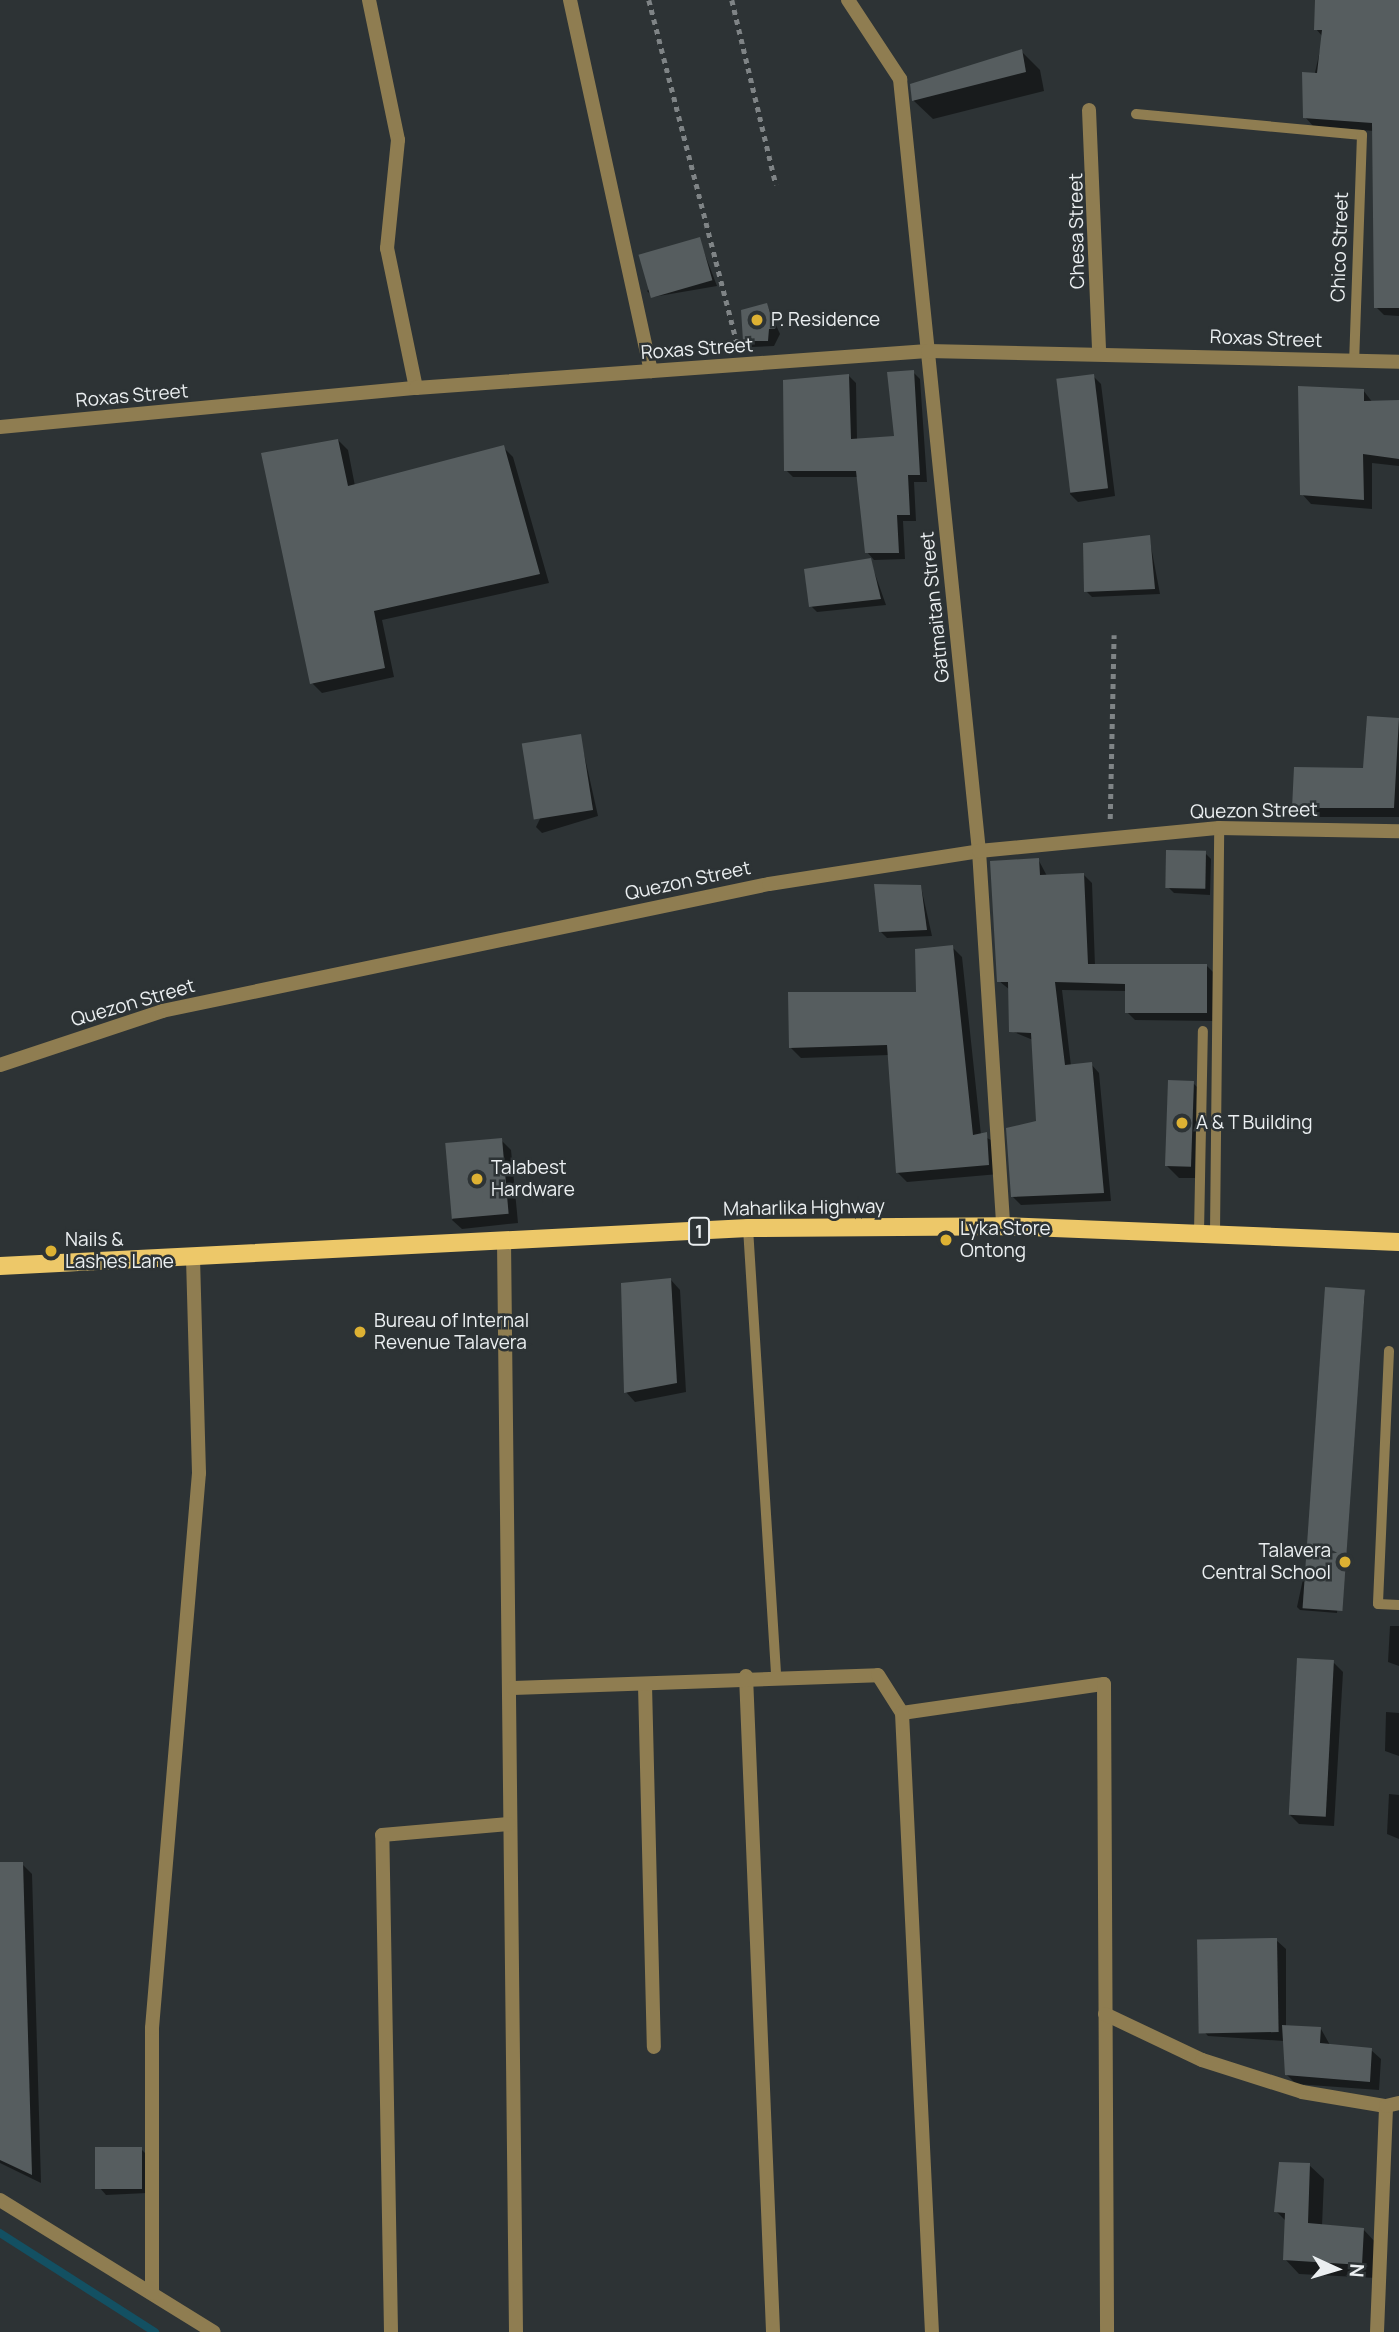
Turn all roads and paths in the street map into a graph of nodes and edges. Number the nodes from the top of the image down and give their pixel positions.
1 (369, 0) edge
2 (570, 0) edge
3 (649, 0) edge
4 (732, 0) edge
5 (848, 0) edge
6 (1089, 110) dead end
7 (1136, 114) dead end
8 (776, 185) dead end
9 (928, 351) junction
10 (1100, 351) junction
11 (1354, 361) junction
12 (1399, 362) edge
13 (743, 365) junction
14 (651, 372) junction
15 (416, 388) junction
16 (0, 427) edge
17 (1114, 635) dead end
18 (1219, 828) junction
19 (1399, 831) edge
20 (1110, 838) junction
21 (979, 851) junction
22 (1203, 1031) dead end
23 (0, 1065) edge
24 (1003, 1226) junction
25 (748, 1228) junction
26 (1207, 1232) junction
27 (504, 1241) junction
28 (1399, 1242) edge
29 (193, 1256) junction
30 (0, 1266) edge
31 (1390, 1351) dead end
32 (1399, 1605) edge
33 (746, 1676) junction
34 (776, 1676) junction
35 (645, 1685) junction
36 (513, 1688) junction
37 (902, 1713) junction
38 (509, 1824) junction
39 (1105, 2014) junction
40 (654, 2047) dead end
41 (1392, 2105) edge
42 (0, 2200) edge
43 (152, 2293) junction
44 (214, 2332) edge
45 (391, 2332) edge
46 (516, 2332) edge
47 (773, 2332) edge
48 (932, 2332) edge
49 (1108, 2332) edge
50 (1377, 2332) edge

1 - 15 street
2 - 14 street
3 - 13 path
4 - 8 path
5 - 9 street, Gatmaitan Street
6 - 10 street, Chesa Street
7 - 11 lane, Chico Street
9 - 10 street, Roxas Street
9 - 13 street, Roxas Street
9 - 21 street, Gatmaitan Street
10 - 11 street, Roxas Street
11 - 12 street, Roxas Street
13 - 14 street, Roxas Street
14 - 15 street, Roxas Street
15 - 16 street, Roxas Street
17 - 20 path
18 - 19 street, Quezon Street
18 - 20 street, Quezon Street
18 - 26 lane
20 - 21 street, Quezon Street
21 - 23 street, Quezon Street
21 - 24 street, Gatmaitan Street
22 - 26 lane
24 - 25 main road, Maharlika Highway / 1
24 - 26 main road, Maharlika Highway / 1
25 - 27 main road, Maharlika Highway / 1
25 - 34 lane
26 - 28 main road, Maharlika Highway / 1
27 - 29 main road, Maharlika Highway / 1
27 - 36 street
29 - 30 main road, Maharlika Highway / 1
29 - 43 street
31 - 32 lane
33 - 34 street
33 - 35 street
33 - 47 street
34 - 37 street
35 - 36 street
35 - 40 street
36 - 38 street
37 - 39 street
37 - 48 street
38 - 45 street
38 - 46 street
39 - 41 street
39 - 49 street
41 - 50 street
42 - 43 street
43 - 44 street

